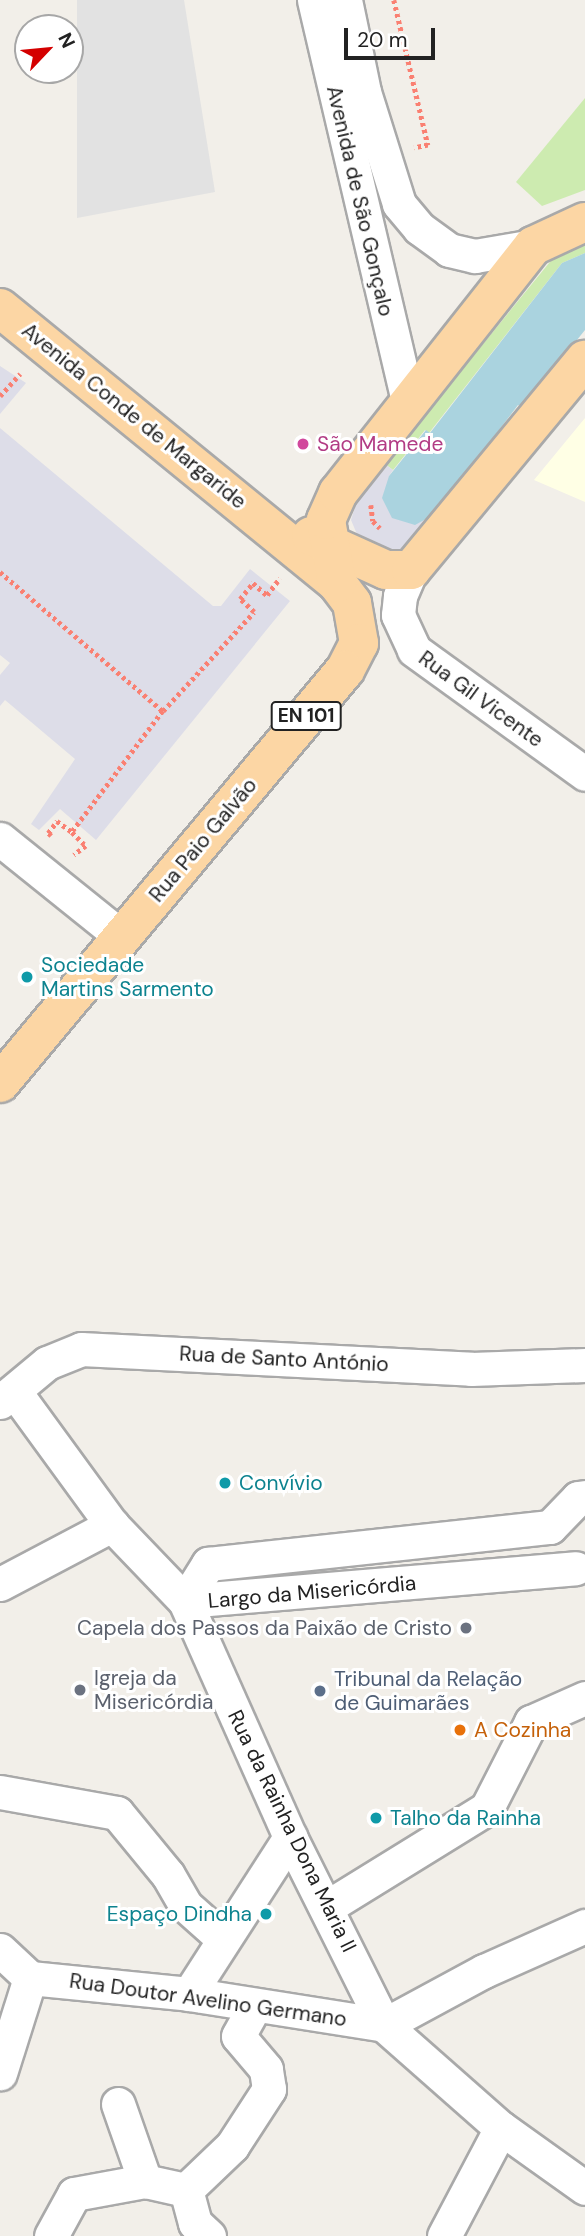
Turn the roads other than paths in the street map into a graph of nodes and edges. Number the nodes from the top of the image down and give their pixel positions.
1 (314, 0) edge
2 (345, 0) edge
3 (585, 222) edge
4 (533, 246) junction
5 (0, 308) edge
6 (585, 360) edge
7 (408, 401) junction
8 (268, 525) junction
9 (328, 540) junction
10 (411, 570) junction
11 (337, 583) junction
12 (585, 774) edge
13 (0, 839) edge
14 (122, 937) junction
15 (0, 1083) edge
16 (585, 1365) edge
17 (10, 1400) edge
18 (585, 1497) edge
19 (111, 1525) junction
20 (550, 1527) junction
21 (580, 1576) edge
22 (0, 1584) edge
23 (185, 1601) junction
24 (585, 1698) edge
25 (0, 1792) edge
26 (290, 1837) junction
27 (327, 1907) junction
28 (585, 1926) edge
29 (222, 1938) junction
30 (0, 1950) edge
31 (30, 1978) junction
32 (189, 1994) junction
33 (254, 2007) junction
34 (384, 2025) junction
35 (2, 2061) edge
36 (118, 2105) dead end
37 (501, 2129) junction
38 (145, 2181) junction
39 (585, 2188) edge
40 (186, 2190) junction
41 (51, 2236) edge
42 (209, 2236) edge
43 (443, 2236) edge

1 - 7 street, Avenida de São Gonçalo
2 - 4 street, Avenida de São Gonçalo
3 - 4 main road, EN 101
4 - 7 main road, EN 101
5 - 8 main road, Avenida Conde de Margaride
6 - 10 main road
7 - 9 main road, EN 101
8 - 9 main road, Avenida Conde de Margaride
8 - 11 main road, Avenida Conde de Margaride
9 - 10 main road, Avenida Conde de Margaride
9 - 11 main road, EN 101
10 - 12 street, Rua Gil Vicente
11 - 14 main road, Rua Paio Galvão / EN 101
13 - 14 street
14 - 15 main road, Rua Paio Galvão / EN 101
16 - 17 street, Rua de Santo António
17 - 19 street, Rua da Rainha Dona Maria II
18 - 20 street
19 - 22 street
19 - 23 street, Rua da Rainha Dona Maria II
20 - 21 street
20 - 23 street, Largo da Misericórdia
21 - 23 street, Largo da Misericórdia
23 - 26 street, Rua da Rainha Dona Maria II
24 - 27 street
25 - 29 street
26 - 27 street, Rua da Rainha Dona Maria II
26 - 29 street
27 - 34 street, Rua da Rainha Dona Maria II
28 - 34 street
29 - 32 street
30 - 31 street
31 - 32 street, Rua Doutor Avelino Germano
31 - 35 street
32 - 33 street, Rua Doutor Avelino Germano
33 - 34 street, Rua Doutor Avelino Germano
33 - 40 street
34 - 37 street, Rua da Rainha Dona Maria II
36 - 38 street
37 - 39 street, Rua da Rainha Dona Maria II
37 - 43 street
38 - 40 street
38 - 41 street
40 - 42 street

